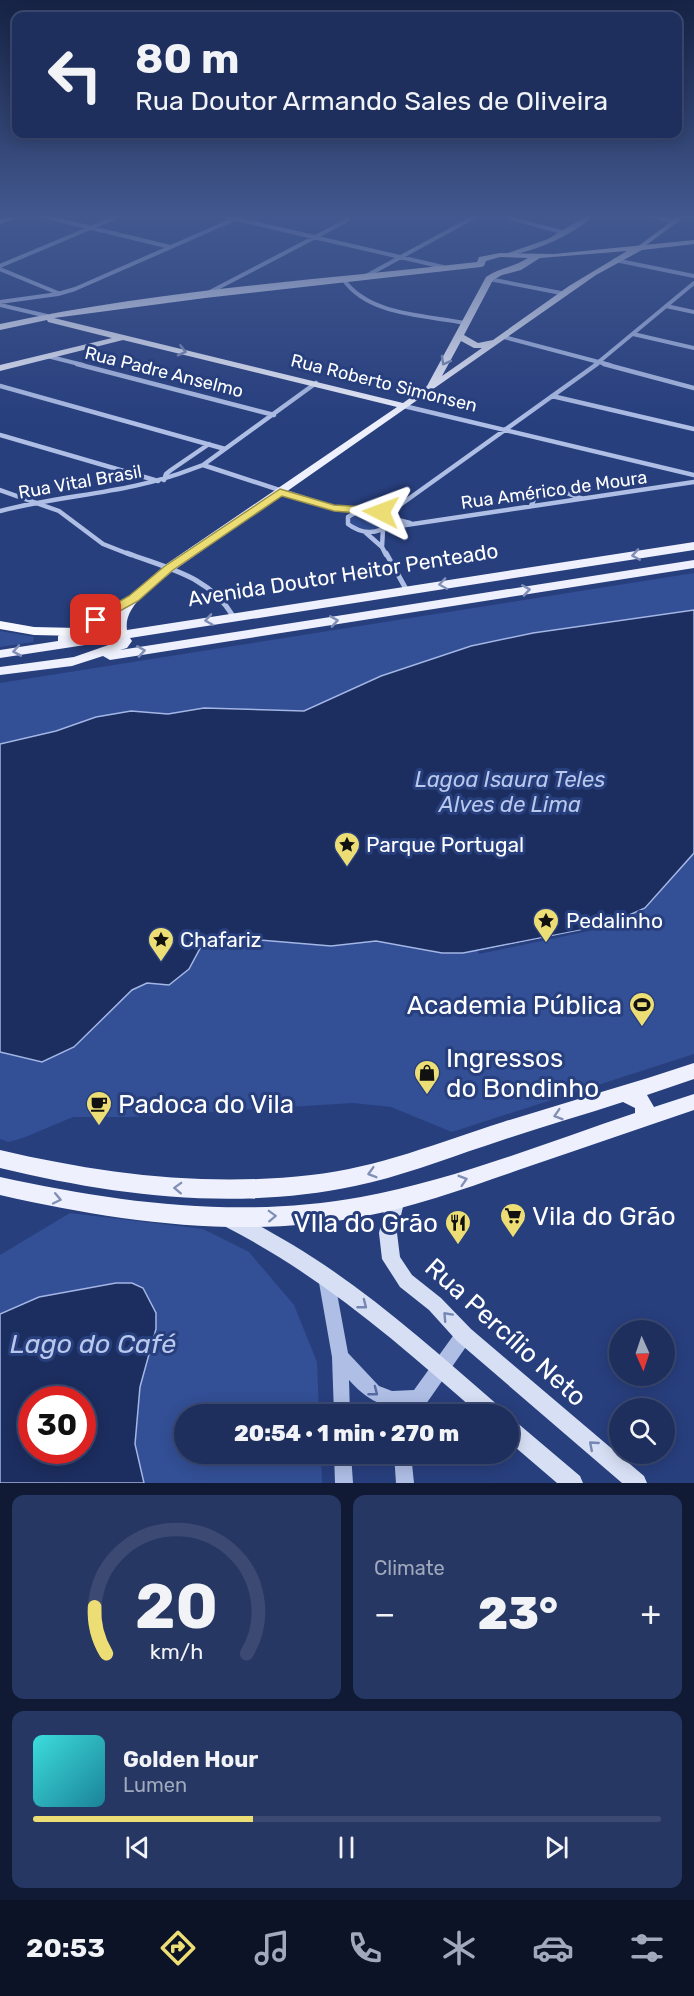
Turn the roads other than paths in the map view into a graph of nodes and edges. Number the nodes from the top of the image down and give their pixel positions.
1 (37, 284) edge
2 (87, 284) edge
3 (225, 284) edge
4 (297, 284) edge
5 (347, 284) edge
6 (488, 284) edge
7 (523, 284) edge
8 (575, 284) edge
9 (693, 284) edge
10 (561, 293) junction
11 (58, 294) junction
12 (205, 295) junction
13 (0, 303) edge
14 (666, 306) junction
15 (108, 308) junction
16 (15, 310) junction
17 (694, 312) edge
18 (47, 316) junction
19 (27, 320) junction
20 (67, 323) junction
21 (465, 323) junction
22 (0, 328) edge
23 (633, 334) junction
24 (459, 336) junction
25 (125, 337) junction
26 (501, 339) junction
27 (694, 348) edge
28 (47, 356) junction
29 (598, 363) junction
30 (0, 368) edge
31 (316, 383) junction
32 (0, 386) edge
33 (694, 388) edge
34 (429, 390) junction
35 (552, 396) junction
36 (404, 406) junction
37 (274, 415) junction
38 (694, 429) edge
39 (505, 430) junction
40 (0, 435) edge
41 (209, 444) junction
42 (225, 449) junction
43 (203, 465) junction
44 (694, 475) edge
45 (162, 481) junction
46 (694, 482) edge
47 (0, 490) edge
48 (280, 492) junction
49 (584, 499) junction
50 (37, 502) junction
51 (400, 505) junction
52 (531, 506) junction
53 (334, 508) junction
54 (0, 511) edge
55 (358, 511) junction
56 (377, 511) junction
57 (389, 517) junction
58 (347, 520) junction
59 (417, 524) junction
60 (384, 529) junction
61 (364, 531) junction
62 (694, 546) edge
63 (382, 547) junction
64 (694, 564) edge
65 (169, 568) junction
66 (406, 589) junction
67 (134, 599) junction
68 (233, 616) junction
69 (0, 625) edge
70 (72, 633) junction
71 (122, 633) junction
72 (42, 646) junction
73 (0, 654) edge
74 (72, 662) junction
75 (0, 671) edge
76 (694, 1071) edge
77 (624, 1094) junction
78 (694, 1102) edge
79 (643, 1119) junction
80 (0, 1159) edge
81 (112, 1182) junction
82 (0, 1186) edge
83 (396, 1198) junction
84 (101, 1208) junction
85 (225, 1218) junction
86 (326, 1277) junction
87 (465, 1335) junction
88 (340, 1357) junction
89 (440, 1368) junction
90 (419, 1398) junction
91 (342, 1404) edge
92 (416, 1404) edge
93 (481, 1404) edge
94 (519, 1437) edge
95 (343, 1464) edge
96 (404, 1464) edge
97 (344, 1483) edge
98 (405, 1483) edge
99 (573, 1483) edge
100 (637, 1483) edge

1 - 11 street
2 - 11 street
3 - 12 street
4 - 12 main road
5 - 21 street
6 - 21 main road
7 - 10 street
8 - 10 main road
9 - 14 street
10 - 26 main road
11 - 13 street
12 - 15 main road
13 - 16 street
14 - 17 street
14 - 23 street
15 - 18 main road
15 - 20 main road
16 - 18 street
16 - 19 street
18 - 19 main road
18 - 20 main road
19 - 22 main road
20 - 22 main road
20 - 25 main road, Rua Roberto Simonsen
21 - 24 main road
23 - 27 street
23 - 29 street
24 - 26 main road
24 -> 34 main road
25 - 28 main road
25 -> 31 main road, Rua Roberto Simonsen
26 - 29 street
26 - 34 main road
28 - 30 main road
28 - 37 street, Rua Padre Anselmo
29 - 33 street
29 - 35 street
31 - 36 main road, Rua Roberto Simonsen
31 - 37 street, Rua Vital Brasil
32 - 41 street
34 - 36 main road
35 - 38 street
35 - 39 street
36 - 39 street, Rua Roberto Simonsen
36 - 48 main road
37 - 42 street, Rua Vital Brasil
39 - 44 street, Rua Roberto Simonsen
39 - 51 street
40 - 45 street
41 - 42 street
41 - 45 street, Rua Vital Brasil
42 - 43 street, Rua Vital Brasil
43 - 45 street, Rua Vital Brasil
43 - 48 street
45 - 50 street, Rua Vital Brasil
46 - 49 street, Rua Américo de Moura
47 - 50 street
48 - 53 street
48 - 65 main road
49 - 52 street, Rua Américo de Moura
49 - 52 street
50 - 54 street, Rua Vital Brasil
50 - 65 street
51 - 56 street
51 - 57 street
52 - 59 street, Rua Américo de Moura
53 - 55 street
53 - 58 street
55 - 56 street
55 - 58 street
56 - 57 street, Rua Américo de Moura
57 - 59 street, Rua Américo de Moura
57 - 60 street
58 - 61 street
59 - 60 street, Rua Américo de Moura
60 - 61 street, Rua Américo de Moura
60 - 63 street
61 - 63 street
62 -> 66 main road, Avenida Doutor Heitor Penteado
63 - 66 street
74 -> 64 main road, Avenida Doutor Heitor Penteado
65 - 67 main road
65 - 68 street
66 - 68 main road, Avenida Doutor Heitor Penteado
67 - 70 main road
67 - 71 main road
68 -> 71 main road, Avenida Doutor Heitor Penteado
69 - 70 highway
70 - 71 highway
70 - 72 main road
71 - 72 main road, Avenida Doutor Heitor Penteado
71 - 74 main road
72 -> 73 main road, Avenida Doutor Heitor Penteado
74 - 75 main road, Avenida Doutor Heitor Penteado
76 - 77 main road
77 - 79 main road
77 -> 81 main road
78 - 79 main road
83 -> 79 main road
80 - 81 main road
81 - 84 main road
82 -> 84 main road
85 -> 83 main road
87 -> 83 main road, Rua Percílio Neto
84 - 85 main road
85 - 86 main road
86 - 88 street
86 -> 89 main road
87 - 89 street
100 -> 87 main road, Rua Percílio Neto
88 -> 90 street
88 - 91 street
89 - 90 street
89 - 93 main road
90 - 92 street
94 - 99 main road
95 - 97 street
96 - 98 street

